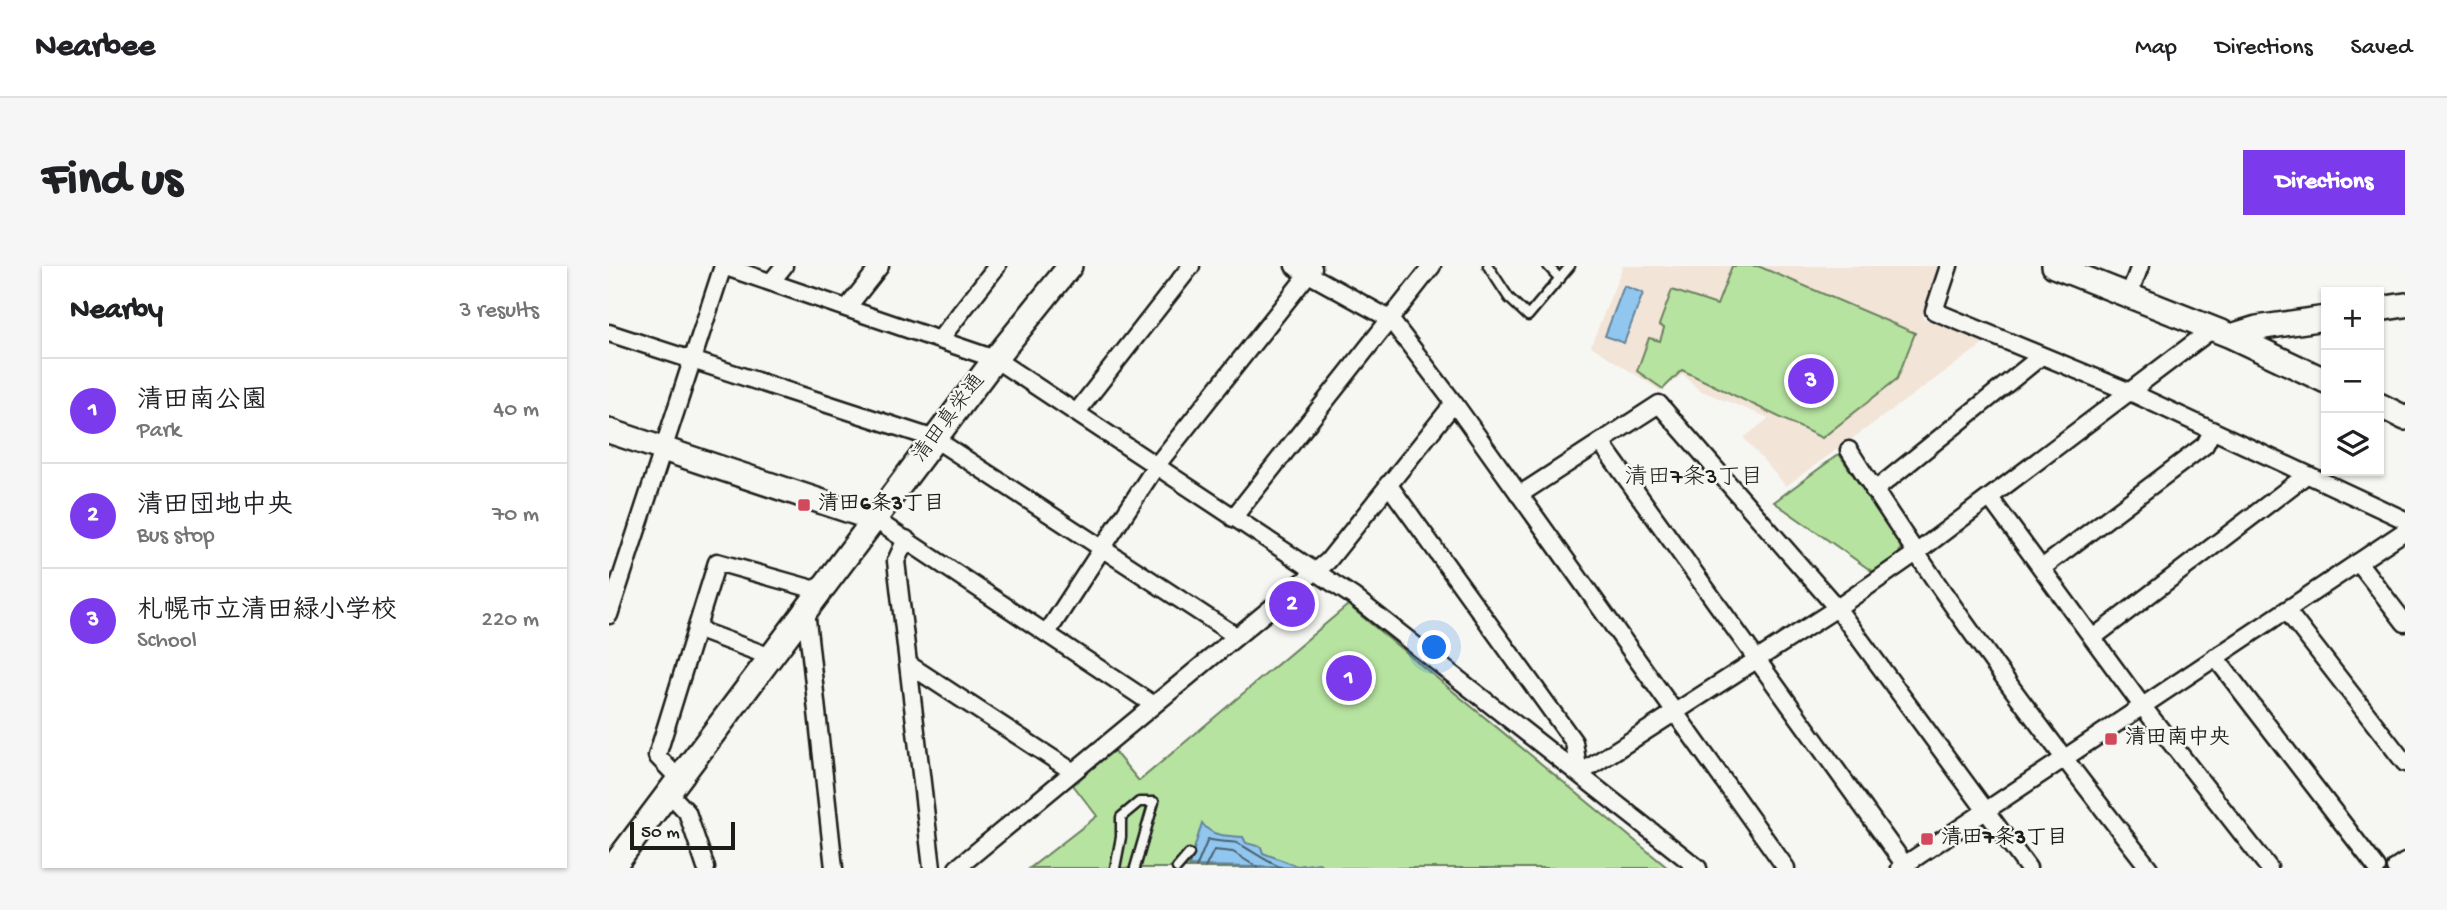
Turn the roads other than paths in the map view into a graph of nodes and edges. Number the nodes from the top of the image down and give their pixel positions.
1 (723, 266) edge
2 (784, 266) edge
3 (880, 266) edge
4 (997, 266) edge
5 (1070, 266) edge
6 (1191, 266) edge
7 (1432, 266) edge
8 (1488, 266) edge
9 (1548, 266) edge
10 (1570, 266) edge
11 (1949, 266) edge
12 (2054, 266) edge
13 (2140, 266) edge
14 (1305, 269) edge
15 (1560, 279) junction
16 (771, 282) junction
17 (2129, 295) junction
18 (2405, 305) edge
19 (847, 308) junction
20 (2384, 309) edge
21 (2321, 318) edge
22 (1390, 319) junction
23 (609, 333) edge
24 (2221, 333) junction
25 (940, 339) junction
26 (2040, 357) junction
27 (691, 359) junction
28 (995, 359) junction
29 (2321, 379) edge
30 (2130, 392) junction
31 (1454, 403) junction
32 (2384, 408) edge
33 (1076, 413) junction
34 (2405, 418) edge
35 (609, 431) edge
36 (2212, 431) junction
37 (935, 439) junction
38 (1601, 443) junction
39 (661, 448) junction
40 (1849, 450) dead end
41 (1156, 466) junction
42 (2305, 476) junction
43 (1388, 484) junction
44 (1874, 491) junction
45 (1519, 495) junction
46 (1990, 498) junction
47 (1233, 518) junction
48 (874, 519) junction
49 (2405, 520) edge
50 (2405, 531) edge
51 (906, 539) junction
52 (1104, 549) junction
53 (1916, 553) junction
54 (2358, 562) junction
55 (2042, 568) junction
56 (1315, 570) junction
57 (614, 578) edge
58 (820, 591) junction
59 (1837, 608) junction
60 (806, 610) junction
61 (2286, 610) junction
62 (609, 615) edge
63 (2405, 623) edge
64 (696, 629) junction
65 (1047, 633) junction
66 (1236, 636) junction
67 (2094, 637) junction
68 (771, 657) junction
69 (2214, 657) junction
70 (1757, 660) junction
71 (908, 664) junction
72 (1154, 705) junction
73 (2143, 707) junction
74 (1674, 713) junction
75 (2064, 760) junction
76 (2405, 763) edge
77 (1072, 771) junction
78 (1579, 774) junction
79 (674, 786) junction
80 (1984, 812) junction
81 (1189, 854) dead end
82 (2405, 862) edge
83 (1904, 867) edge
84 (612, 868) edge
85 (706, 868) edge
86 (834, 868) edge
87 (932, 868) edge
88 (957, 868) edge
89 (1115, 868) edge
90 (1135, 868) edge
91 (1177, 868) edge
92 (1698, 868) edge
93 (1786, 868) edge
94 (2028, 868) edge
95 (2149, 868) edge
96 (2269, 868) edge
97 (2378, 868) edge
98 (2396, 868) edge

1 - 16 street
1 - 27 street
2 - 16 street
3 - 19 street
4 - 25 street
5 - 28 street, 清田真栄通
6 - 33 street
7 - 22 street
8 - 15 lane
9 - 15 lane
10 - 15 lane
11 - 26 street
12 - 17 street
13 - 17 street
14 - 22 street
14 - 41 street
16 - 19 street
17 - 24 street
18 - 20 street
19 - 25 street
21 - 24 street
22 - 31 street
22 - 47 street
23 - 27 street
24 - 29 street
24 - 30 street
25 - 28 street
26 - 30 street
26 - 44 street
27 - 37 street
27 - 39 street
28 - 33 street
28 - 37 street, 清田真栄通
30 - 36 street
30 - 46 street
31 - 43 street
31 - 45 street
32 - 34 street
33 - 41 street
35 - 39 street
36 - 42 street
36 - 55 street
37 - 48 street, 清田真栄通
37 - 52 street
38 - 45 street
38 - 59 street
38 - 70 street
39 - 48 street
39 - 57 street
40 - 44 street
41 - 47 street
41 - 52 street
42 - 49 street
42 - 67 street
43 - 56 street
43 - 78 street
44 - 53 street
45 - 74 street
46 - 53 street
46 - 55 street
47 - 56 street
48 - 51 street
48 - 58 street, 清田真栄通
50 - 54 street
51 - 65 street
51 - 71 street
52 - 65 street
52 - 66 street
53 - 59 street
53 - 75 street
54 - 61 street
54 - 63 street
55 - 67 street
56 - 66 street
56 - 78 street
57 - 62 street
58 - 60 street, 清田真栄通
58 - 64 street
59 - 70 street
59 - 80 street
60 - 68 street, 清田真栄通
60 - 86 street
61 - 69 street
61 - 76 street
64 - 68 street
64 - 79 street
65 - 72 street
66 - 72 street
67 - 73 street
68 - 79 street, 清田真栄通
69 - 73 street
69 - 97 street
70 - 74 street
70 - 83 street
71 - 77 street
71 - 87 street
72 - 77 street
73 - 75 street
73 - 96 street
74 - 78 street
74 - 93 street
75 - 80 street
75 - 95 street
77 - 88 street
78 - 92 street
79 - 84 street, 清田真栄通
79 - 85 street
80 - 83 street
80 - 94 street
81 - 91 lane
82 - 98 street
89 - 90 lane

